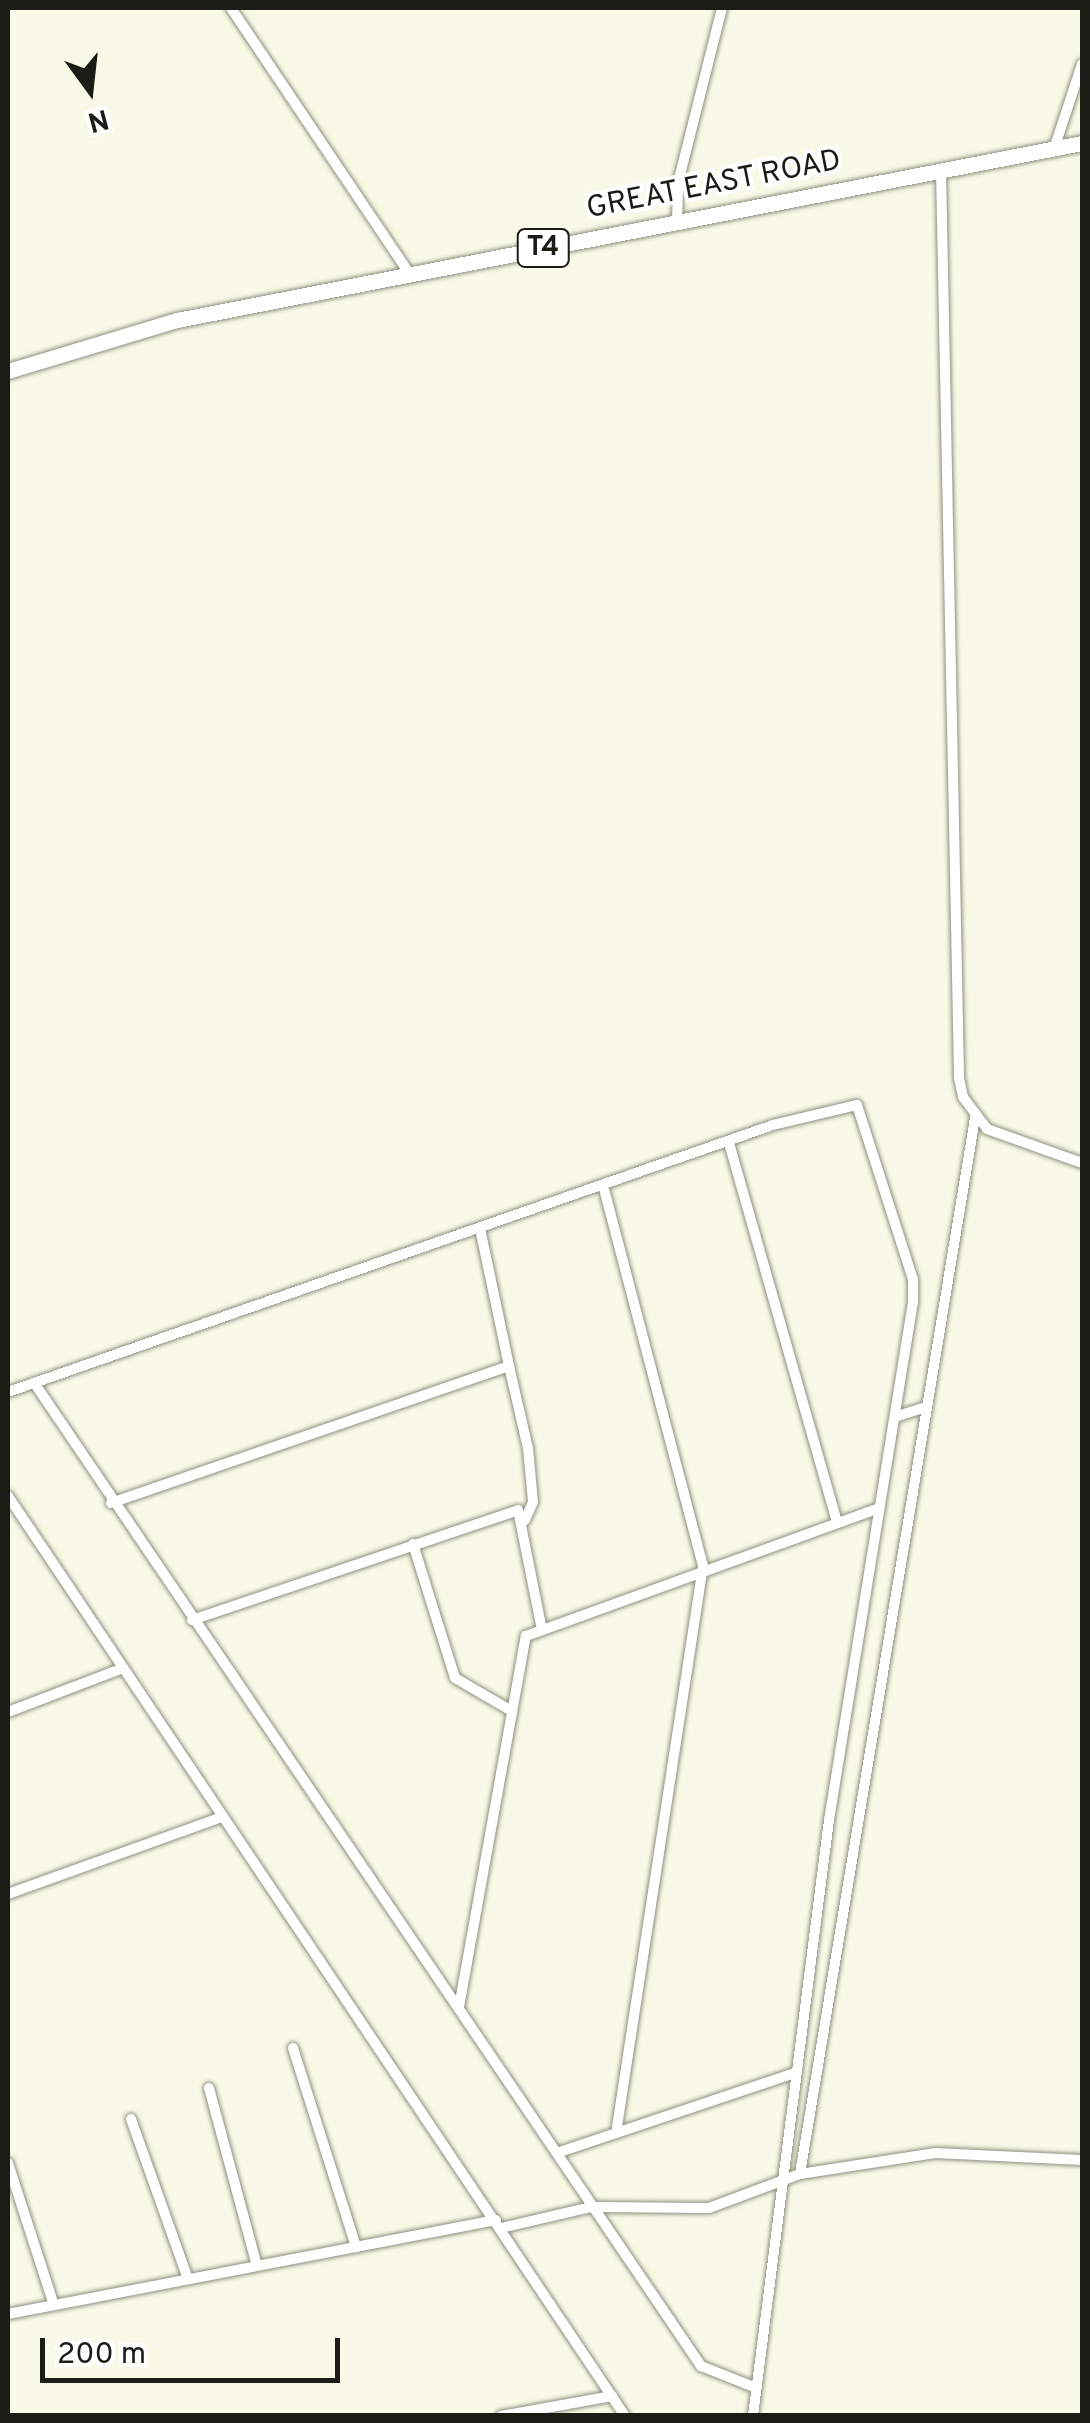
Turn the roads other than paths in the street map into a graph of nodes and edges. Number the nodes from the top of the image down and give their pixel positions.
1 (230, 8) edge
2 (722, 8) edge
3 (1082, 64) edge
4 (1082, 143) edge
5 (1054, 150) junction
6 (941, 170) junction
7 (677, 220) junction
8 (409, 273) junction
9 (8, 371) edge
10 (975, 1118) junction
11 (730, 1142) junction
12 (1082, 1164) edge
13 (603, 1185) junction
14 (480, 1228) junction
15 (509, 1366) junction
16 (35, 1384) junction
17 (8, 1392) edge
18 (924, 1408) junction
19 (895, 1417) junction
20 (8, 1496) edge
21 (111, 1503) junction
22 (880, 1508) junction
23 (525, 1520) junction
24 (837, 1523) junction
25 (413, 1544) junction
26 (701, 1571) junction
27 (192, 1620) junction
28 (541, 1625) junction
29 (124, 1668) junction
30 (510, 1710) junction
31 (8, 1712) edge
32 (222, 1817) junction
33 (8, 1894) edge
34 (459, 2006) junction
35 (293, 2048) dead end
36 (797, 2072) junction
37 (209, 2088) dead end
38 (131, 2119) dead end
39 (617, 2128) junction
40 (557, 2153) junction
41 (1082, 2160) edge
42 (8, 2163) edge
43 (800, 2174) junction
44 (778, 2180) junction
45 (591, 2207) junction
46 (498, 2224) junction
47 (356, 2247) junction
48 (257, 2266) junction
49 (188, 2279) junction
50 (54, 2305) junction
51 (8, 2314) edge
52 (754, 2387) junction
53 (612, 2396) junction
54 (501, 2416) edge
55 (625, 2416) edge
56 (753, 2416) edge

1 - 8 street
2 - 7 street
3 - 5 street
4 - 5 highway, GREAT EAST ROAD / T4
5 - 6 highway, GREAT EAST ROAD / T4
6 - 7 highway, GREAT EAST ROAD / T4
6 - 10 street
7 - 8 highway, GREAT EAST ROAD / T4
8 - 9 highway, GREAT EAST ROAD / T4
10 - 12 street
10 - 18 street
11 - 13 street
11 - 19 street
11 - 24 street
13 - 14 street
13 - 26 street
14 - 15 street
14 - 16 street
15 - 21 street
15 - 23 street
16 - 17 street
16 - 21 street
18 - 19 street
18 - 43 street
19 - 22 street
20 - 29 street
21 - 27 street
22 - 24 street
22 - 36 street
23 - 25 street
23 - 28 street
24 - 26 street
25 - 27 street
25 - 30 street
26 - 28 street
26 - 39 street
27 - 34 street
28 - 30 street
29 - 31 street
29 - 32 street
30 - 34 street
32 - 33 street
32 - 46 street
34 - 40 street
35 - 47 street
36 - 39 street
36 - 44 street
37 - 48 street
38 - 49 street
39 - 40 street
40 - 45 street
41 - 43 street
42 - 50 street
43 - 44 street
44 - 45 street
44 - 52 street
45 - 46 street
45 - 52 street
46 - 47 street
46 - 53 street
47 - 48 street
48 - 49 street
49 - 50 street
50 - 51 street
52 - 56 street
53 - 54 street
53 - 55 street

